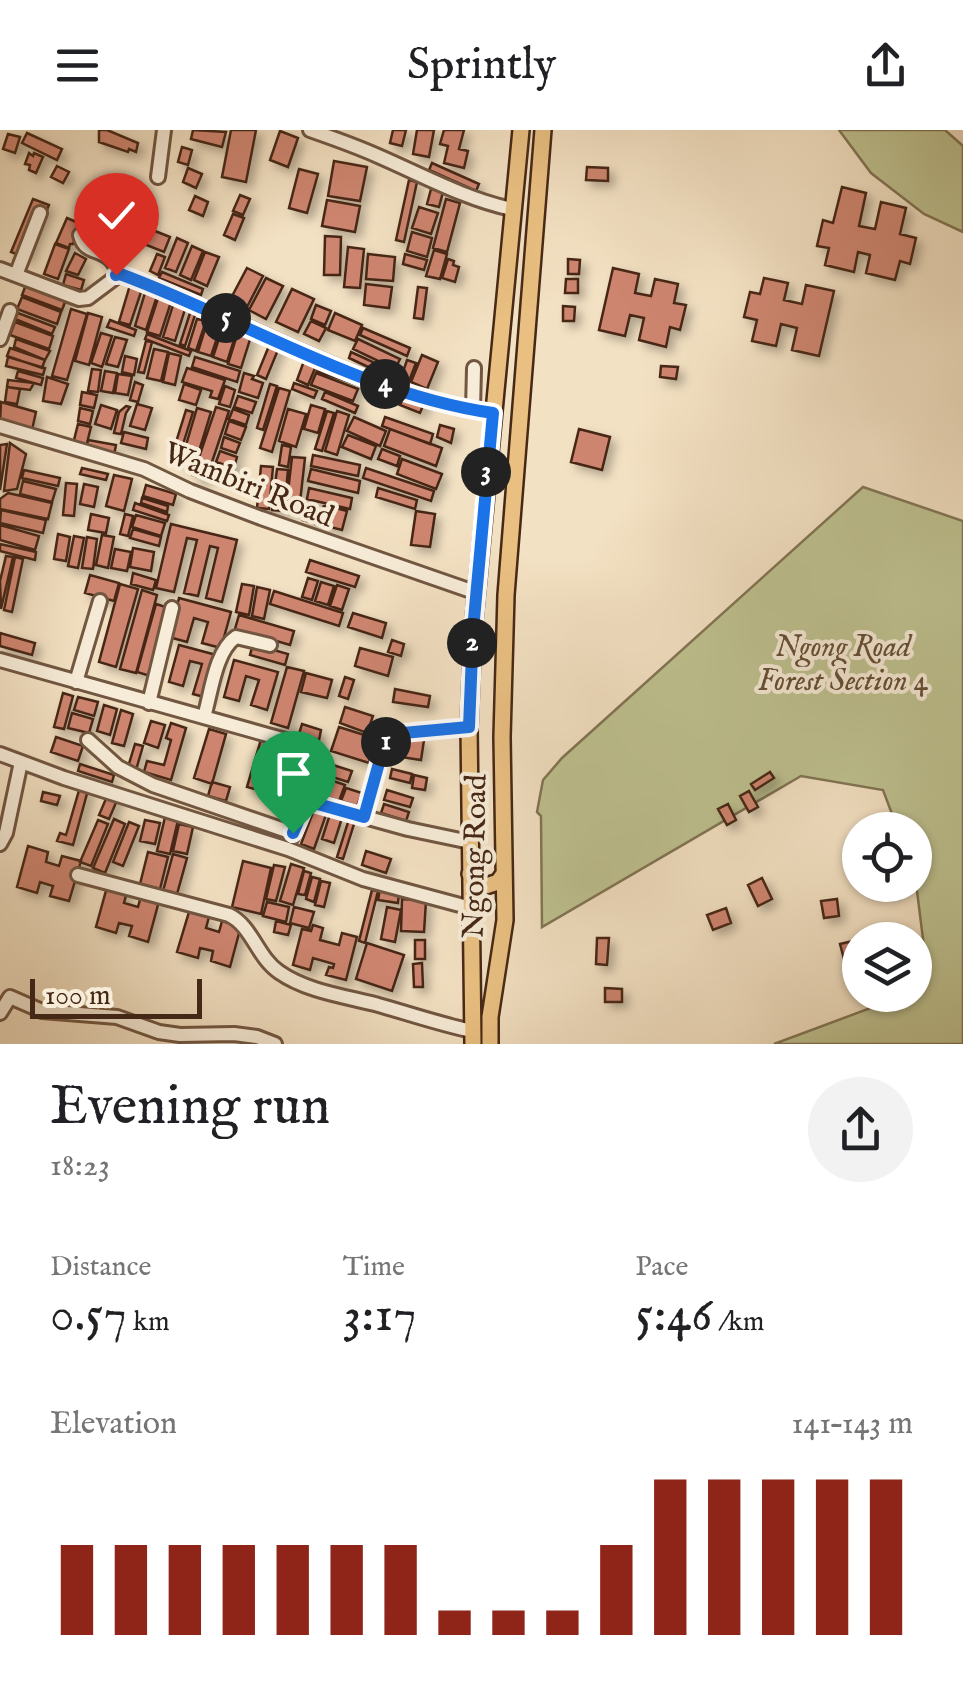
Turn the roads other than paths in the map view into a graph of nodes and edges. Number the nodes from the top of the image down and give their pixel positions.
1 (164, 130) edge
2 (310, 130) edge
3 (520, 130) edge
4 (543, 130) edge
5 (158, 177) dead end
6 (512, 209) junction
7 (40, 213) dead end
8 (80, 234) dead end
9 (0, 269) edge
10 (120, 274) junction
11 (16, 275) junction
12 (10, 311) dead end
13 (0, 339) edge
14 (474, 368) dead end
15 (473, 410) junction
16 (493, 413) junction
17 (0, 426) edge
18 (478, 593) junction
19 (506, 595) junction
20 (100, 600) dead end
21 (172, 608) dead end
22 (270, 646) dead end
23 (0, 660) edge
24 (76, 682) junction
25 (150, 703) junction
26 (204, 717) junction
27 (469, 727) junction
28 (88, 740) dead end
29 (0, 754) edge
30 (22, 762) junction
31 (307, 801) junction
32 (364, 817) junction
33 (293, 833) junction
34 (470, 842) junction
35 (0, 844) edge
36 (288, 849) junction
37 (470, 874) junction
38 (78, 875) dead end
39 (504, 875) junction
40 (470, 908) junction
41 (5, 994) edge
42 (0, 1013) edge
43 (472, 1038) edge
44 (275, 1044) edge
45 (490, 1044) edge

1 - 5 street
2 - 6 street
3 - 6 main road, Ngong Road
4 - 19 main road, Ngong Road
6 - 16 main road, Ngong Road
7 - 11 street
8 - 10 street
9 - 11 street
10 - 11 street
10 - 15 street
12 - 13 street
14 - 15 street
15 - 16 street
16 - 18 main road, Ngong Road
17 - 18 street, Wambiri Road
18 - 19 main road
18 - 27 main road, Ngong Road
19 - 39 main road, Ngong Road
20 - 24 street
21 - 25 street
22 - 26 street
23 - 24 street
24 - 25 street
25 - 26 street
26 - 31 street
27 - 32 street
27 - 34 main road, Ngong Road
28 - 33 street
29 - 30 street
30 - 35 street
30 - 36 street
31 - 32 street
31 - 33 street
32 - 34 street
33 - 36 street
34 - 37 main road, Ngong Road
36 - 40 street
37 - 39 main road
37 - 40 main road, Ngong Road
38 - 43 street
39 - 45 main road, Ngong Road
40 - 43 main road, Ngong Road
41 - 42 street
41 - 44 street

